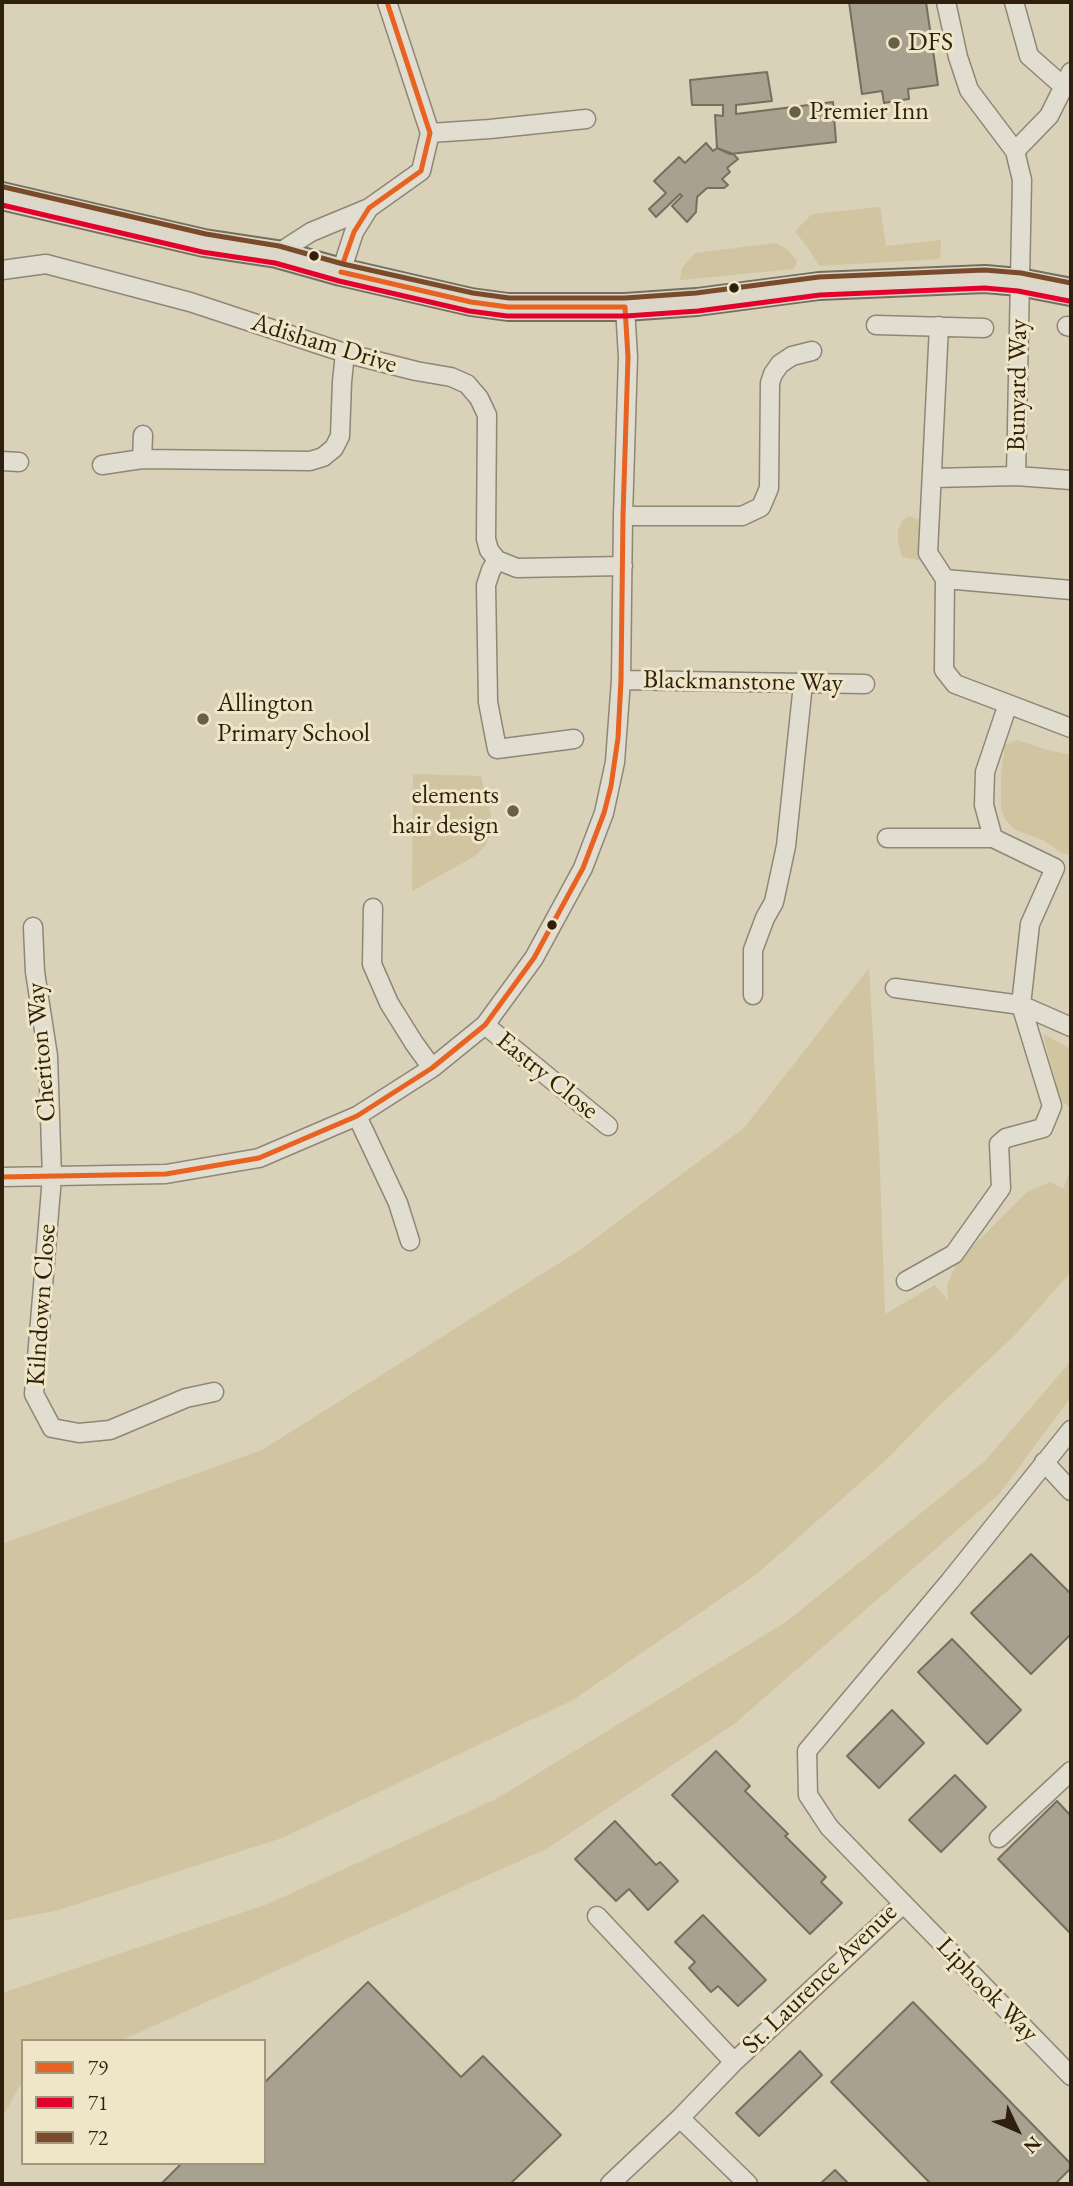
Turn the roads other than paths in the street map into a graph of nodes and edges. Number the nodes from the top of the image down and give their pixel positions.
1 (387, 2) edge
2 (946, 2) edge
3 (1014, 2) edge
4 (1067, 79) edge
5 (586, 119) dead end
6 (430, 133) junction
7 (1015, 151) junction
8 (2, 196) edge
9 (369, 208) junction
10 (277, 254) junction
11 (2, 270) edge
12 (341, 272) junction
13 (1019, 282) junction
14 (1071, 292) edge
15 (625, 307) junction
16 (876, 325) dead end
17 (939, 326) junction
18 (984, 328) dead end
19 (812, 351) dead end
20 (345, 353) junction
21 (143, 435) dead end
22 (142, 459) junction
23 (102, 465) dead end
24 (1016, 476) junction
25 (933, 478) junction
26 (1071, 480) edge
27 (623, 516) junction
28 (498, 560) junction
29 (623, 566) junction
30 (945, 579) junction
31 (1071, 590) edge
32 (621, 680) junction
33 (803, 684) junction
34 (865, 684) dead end
35 (1007, 704) junction
36 (1071, 728) edge
37 (574, 739) dead end
38 (887, 838) dead end
39 (993, 838) junction
40 (1063, 870) edge
41 (373, 908) dead end
42 (33, 927) dead end
43 (895, 988) dead end
44 (753, 995) dead end
45 (1021, 1005) junction
46 (485, 1025) junction
47 (1071, 1027) edge
48 (432, 1068) junction
49 (357, 1116) junction
50 (608, 1126) dead end
51 (2, 1177) edge
52 (52, 1177) junction
53 (410, 1241) dead end
54 (906, 1281) dead end
55 (214, 1392) dead end
56 (1071, 1430) edge
57 (1044, 1462) junction
58 (1071, 1491) edge
59 (1071, 1771) edge
60 (999, 1838) dead end
61 (903, 1904) junction
62 (597, 1916) dead end
63 (734, 2062) junction
64 (1071, 2076) edge
65 (680, 2118) junction
66 (610, 2184) edge
67 (748, 2184) edge

1 - 6 street
2 - 7 street
3 - 4 street
4 - 7 street
5 - 6 street
6 - 9 street
7 - 13 street, Bunyard Way
8 - 10 main road
9 - 10 street
9 - 12 street
10 - 12 main road
11 - 20 street, Adisham Drive
12 - 15 main road
13 - 14 main road
13 - 15 main road
13 - 24 street, Bunyard Way
15 - 27 street
16 - 17 street
17 - 18 street
17 - 25 street
19 - 27 street
20 - 22 street
20 - 28 street, Adisham Drive
21 - 22 street
22 - 23 street
24 - 25 street
24 - 26 street, Bunyard Way
25 - 30 street
27 - 29 street
28 - 29 street
28 - 37 street
29 - 32 street
30 - 31 street
30 - 35 street
32 - 33 street, Blackmanstone Way
32 - 46 street
33 - 34 street, Blackmanstone Way
33 - 44 street
35 - 36 street
35 - 39 street
38 - 39 street
39 - 40 street
40 - 45 street
41 - 48 street
42 - 52 street, Cheriton Way
43 - 45 street
45 - 47 street
45 - 54 street
46 - 48 street
46 - 50 street, Eastry Close
48 - 49 street
49 - 52 street
49 - 53 street
51 - 52 street
52 - 55 street, Kilndown Close
56 - 57 street, St. Laurence Avenue
57 - 58 street
57 - 61 street, St. Laurence Avenue
59 - 60 street
61 - 63 street, St. Laurence Avenue
61 - 64 street, Liphook Way
62 - 63 street
63 - 65 street, St. Laurence Avenue
65 - 66 street, St. Laurence Avenue
65 - 67 street

